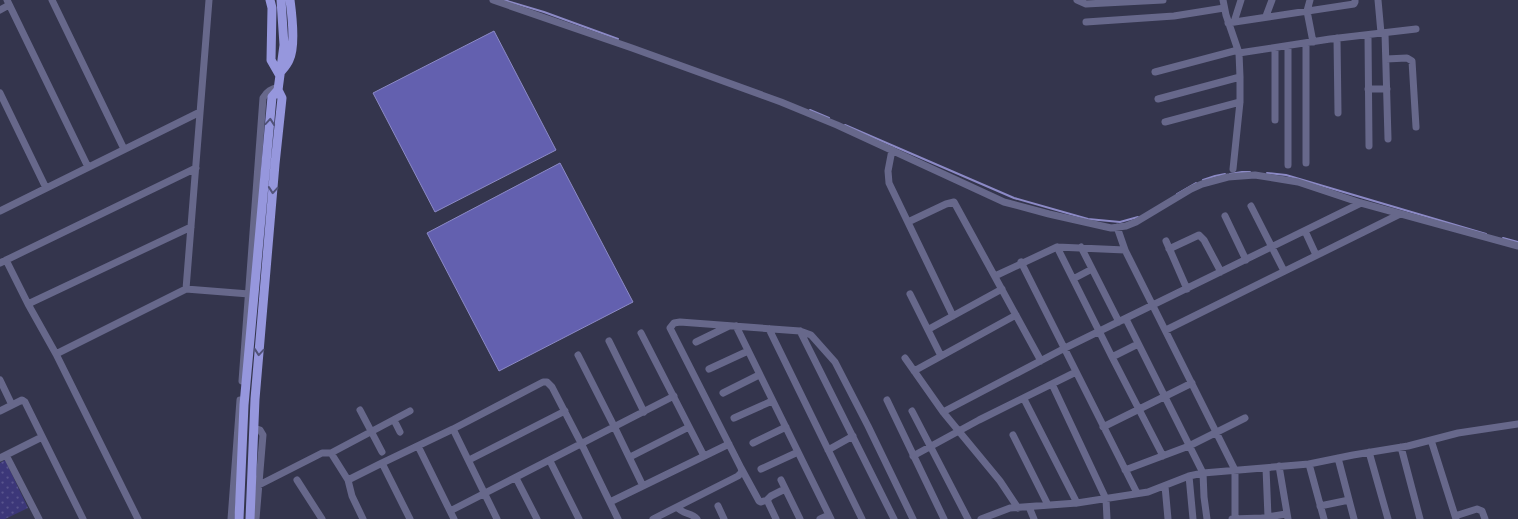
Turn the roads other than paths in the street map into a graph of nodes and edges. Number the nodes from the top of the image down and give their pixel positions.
1 (52, 0) edge
2 (209, 0) edge
3 (270, 0) edge
4 (282, 0) edge
5 (290, 0) edge
6 (493, 0) edge
7 (1077, 0) edge
8 (1162, 0) edge
9 (1223, 0) edge
10 (1240, 0) edge
11 (1272, 0) edge
12 (1310, 0) edge
13 (1355, 0) edge
14 (1378, 0) edge
15 (8, 3) edge
16 (1224, 8) junction
17 (0, 10) edge
18 (1307, 11) junction
19 (1266, 16) junction
20 (1086, 22) dead end
21 (1231, 22) junction
22 (1416, 29) dead end
23 (1383, 33) junction
24 (1368, 34) junction
25 (1337, 38) junction
26 (1310, 43) junction
27 (1288, 46) junction
28 (1275, 48) junction
29 (1238, 52) junction
30 (1386, 59) junction
31 (1155, 72) dead end
32 (280, 74) junction
33 (1240, 77) junction
34 (278, 88) junction
35 (1368, 89) junction
36 (1387, 89) junction
37 (0, 95) edge
38 (1158, 99) dead end
39 (1240, 102) junction
40 (200, 112) junction
41 (1338, 113) dead end
42 (1275, 120) dead end
43 (1165, 122) dead end
44 (1416, 127) dead end
45 (1388, 139) dead end
46 (1369, 146) dead end
47 (124, 149) junction
48 (892, 150) junction
49 (1306, 163) dead end
50 (1288, 165) dead end
51 (88, 168) junction
52 (196, 168) junction
53 (1233, 169) dead end
54 (46, 188) junction
55 (1361, 203) junction
56 (1251, 206) dead end
57 (0, 211) edge
58 (1400, 214) junction
59 (1225, 216) dead end
60 (908, 222) junction
61 (191, 227) junction
62 (1117, 227) junction
63 (1305, 231) junction
64 (1166, 241) dead end
65 (1518, 246) edge
66 (1057, 247) junction
67 (1081, 247) junction
68 (1272, 247) junction
69 (1169, 249) junction
70 (1125, 250) junction
71 (1316, 255) junction
72 (1246, 260) junction
73 (3, 261) edge
74 (1021, 262) junction
75 (1092, 269) junction
76 (1284, 271) junction
77 (1221, 272) junction
78 (995, 276) junction
79 (1073, 279) junction
80 (186, 289) junction
81 (1002, 289) junction
82 (1187, 289) junction
83 (249, 294) junction
84 (910, 294) dead end
85 (28, 304) junction
86 (1154, 306) junction
87 (1016, 315) junction
88 (952, 316) junction
89 (1126, 319) junction
90 (1119, 322) junction
91 (732, 326) junction
92 (769, 329) junction
93 (929, 329) junction
94 (1166, 330) junction
95 (800, 331) junction
96 (1099, 332) junction
97 (641, 333) dead end
98 (609, 341) dead end
99 (696, 342) dead end
100 (1138, 344) junction
101 (1065, 348) junction
102 (748, 351) junction
103 (56, 354) junction
104 (578, 355) dead end
105 (941, 356) junction
106 (1112, 357) junction
107 (905, 358) dead end
108 (1041, 361) junction
109 (709, 369) dead end
110 (914, 371) junction
111 (1076, 372) junction
112 (760, 375) junction
113 (0, 380) edge
114 (1192, 383) junction
115 (1052, 384) junction
116 (723, 393) dead end
117 (674, 396) junction
118 (1164, 397) junction
119 (1024, 399) junction
120 (886, 400) dead end
121 (772, 401) junction
122 (12, 405) junction
123 (360, 410) dead end
124 (1139, 410) junction
125 (0, 411) edge
126 (565, 411) junction
127 (912, 411) dead end
128 (410, 412) dead end
129 (644, 412) junction
130 (942, 412) junction
131 (734, 418) dead end
132 (1245, 418) dead end
133 (394, 420) junction
134 (1518, 424) edge
135 (689, 427) junction
136 (786, 427) junction
137 (1103, 427) junction
138 (254, 428) junction
139 (615, 428) junction
140 (453, 429) junction
141 (371, 432) junction
142 (400, 432) dead end
143 (957, 432) junction
144 (1217, 432) junction
145 (1013, 435) dead end
146 (853, 436) junction
147 (42, 437) junction
148 (1431, 440) junction
149 (753, 443) dead end
150 (729, 444) junction
151 (243, 445) junction
152 (254, 445) junction
153 (582, 445) junction
154 (418, 446) junction
155 (1189, 446) junction
156 (930, 447) junction
157 (1401, 447) junction
158 (828, 450) junction
159 (382, 452) dead end
160 (798, 452) junction
161 (1369, 452) junction
162 (331, 453) junction
163 (704, 456) junction
164 (913, 456) junction
165 (1163, 456) junction
166 (3, 457) edge
167 (630, 457) junction
168 (1338, 458) junction
169 (468, 460) junction
170 (550, 461) junction
171 (382, 463) junction
172 (1309, 464) junction
173 (1279, 466) junction
174 (741, 468) junction
175 (1266, 468) junction
176 (762, 469) dead end
177 (1125, 470) junction
178 (1235, 470) junction
179 (1203, 473) junction
180 (1189, 476) junction
181 (516, 478) junction
182 (297, 480) dead end
183 (348, 480) junction
184 (781, 480) dead end
185 (259, 485) junction
186 (643, 486) junction
187 (1165, 486) junction
188 (785, 489) junction
189 (1137, 493) junction
190 (484, 494) junction
191 (1106, 499) junction
192 (767, 500) junction
193 (1348, 500) junction
194 (610, 502) junction
195 (1077, 503) junction
196 (1048, 505) junction
197 (718, 506) dead end
198 (1320, 506) junction
199 (677, 507) junction
200 (1029, 507) junction
201 (1018, 508) junction
202 (450, 511) junction
203 (1287, 516) edge
204 (830, 517) edge
205 (1264, 518) edge
206 (1456, 518) edge
207 (38, 519) edge
208 (83, 519) edge
209 (138, 519) edge
210 (231, 519) edge
211 (238, 519) edge
212 (250, 519) edge
213 (256, 519) edge
214 (322, 519) edge
215 (363, 519) edge
216 (410, 519) edge
217 (454, 519) edge
218 (497, 519) edge
219 (537, 519) edge
220 (579, 519) edge
221 (618, 519) edge
222 (653, 519) edge
223 (698, 519) edge
224 (724, 519) edge
225 (776, 519) edge
226 (800, 519) edge
227 (820, 519) edge
228 (862, 519) edge
229 (894, 519) edge
230 (913, 519) edge
231 (944, 519) edge
232 (968, 519) edge
233 (980, 519) edge
234 (1034, 519) edge
235 (1107, 519) edge
236 (1168, 519) edge
237 (1193, 519) edge
238 (1208, 519) edge
239 (1234, 519) edge
240 (1324, 519) edge
241 (1354, 519) edge
242 (1388, 519) edge
243 (1420, 519) edge
244 (1485, 519) edge

1 - 47 street
2 - 40 street
3 - 32 main road
4 - 32 main road
5 - 32 main road
6 - 48 street
7 - 8 street
9 - 16 street
10 - 21 street
11 - 19 street
12 - 18 street
13 - 18 street
14 - 23 street
15 - 17 street
15 - 51 street
16 - 20 street
16 - 21 street
18 - 19 street
18 - 26 street
19 - 21 street
21 - 29 street
22 - 23 street
23 - 24 street
23 - 30 street
24 - 25 street
24 - 35 street
25 - 26 street
25 - 41 street
26 - 27 street
26 - 49 street
27 - 28 street
27 - 50 street
28 - 29 street
28 - 42 street
29 - 31 street
29 - 33 street
30 - 36 street
30 - 44 street
32 - 34 main road
33 - 38 street
33 - 39 street
34 - 83 street
34 -> 138 main road
151 -> 34 main road
35 - 36 street
35 - 46 street
36 - 45 street
37 - 54 street
39 - 43 street
39 - 53 street
40 - 47 street
40 - 52 street
47 - 51 street
48 - 60 street
48 - 62 street
51 - 54 street
52 - 61 street
52 - 73 street
54 - 57 street
55 - 58 street
55 - 62 street
55 - 63 street
56 - 68 street
58 - 65 street
58 - 71 street
59 - 72 street
60 - 78 street
60 - 88 street
61 - 80 street
61 - 85 street
62 - 70 street
63 - 68 street
63 - 71 street
64 - 69 street
66 - 67 street
66 - 74 street
66 - 79 street
67 - 70 street
67 - 75 street
68 - 72 street
68 - 76 street
69 - 77 street
69 - 82 street
70 - 86 street
71 - 76 street
72 - 77 street
73 - 85 street
74 - 78 street
74 - 101 street
75 - 79 street
75 - 90 street
76 - 94 street
77 - 82 street
78 - 81 street
79 - 96 street
80 - 83 street
80 - 103 street
81 - 87 street
81 - 88 street
82 - 86 street
83 - 210 street
84 - 93 street
85 - 103 street
86 - 89 street
86 - 94 street
87 - 105 street
87 - 108 street
88 - 93 street
89 - 90 street
89 - 100 street
90 - 96 street
91 - 92 street
91 - 99 street
91 - 102 street
91 - 150 street
92 - 95 street
92 - 158 street
93 - 105 street
94 - 114 street
95 - 146 street
95 - 230 street
96 - 101 street
96 - 106 street
97 - 117 street
98 - 129 street
100 - 106 street
100 - 118 street
101 - 108 street
101 - 111 street
102 - 109 street
102 - 112 street
103 - 209 street
104 - 139 street
105 - 110 street
106 - 124 street
107 - 110 street
108 - 130 street
110 - 130 street
111 - 115 street
111 - 137 street
112 - 116 street
112 - 121 street
113 - 122 street
114 - 118 street
114 - 144 street
115 - 119 street
115 - 191 street
117 - 129 street
117 - 135 street
118 - 124 street
118 - 155 street
119 - 143 street
119 - 195 street
120 - 164 street
121 - 131 street
121 - 136 street
122 - 125 street
122 - 147 street
123 - 141 street
124 - 137 street
124 - 165 street
126 - 140 street
126 - 153 street
126 - 169 street
127 - 156 street
128 - 133 street
129 - 139 street
130 - 143 street
132 - 144 street
133 - 141 street
133 - 142 street
134 - 148 street
135 - 163 street
135 - 167 street
136 - 149 street
136 - 160 street
137 - 177 street
138 - 152 main road
138 - 185 street
139 - 153 street
139 - 167 street
140 - 154 street
140 - 169 street
141 - 159 street
141 - 162 street
143 - 156 street
143 - 201 street
144 - 155 street
144 - 178 street
145 - 196 street
146 - 158 street
146 - 229 street
147 - 166 street
147 - 208 street
148 - 157 street
148 - 206 street
150 - 163 street
150 - 174 street
151 - 152 main road
151 - 211 main road
152 - 212 main road
153 - 170 street
153 - 194 street
154 - 171 street
154 - 202 street
155 - 165 street
155 - 179 street
156 - 164 street
156 - 232 street
157 - 161 street
157 - 243 street
158 - 228 street
160 - 176 street
160 - 204 street
161 - 168 street
161 - 242 street
162 - 183 street
162 - 185 street
163 - 186 street
164 - 231 street
165 - 177 street
166 - 207 street
167 - 186 street
168 - 172 street
168 - 193 street
169 - 190 street
170 - 181 street
170 - 220 street
171 - 183 street
171 - 216 street
172 - 173 street
172 - 198 street
173 - 175 street
173 - 203 street
174 - 192 street
174 - 199 street
175 - 178 street
175 - 205 street
177 - 189 street
178 - 179 street
178 - 239 street
179 - 180 street
179 - 238 street
180 - 187 street
180 - 237 street
181 - 190 street
181 - 219 street
182 - 214 street
183 - 215 street
184 - 188 street
185 - 213 street
186 - 194 street
187 - 189 street
187 - 236 street
188 - 192 street
188 - 226 street
189 - 191 street
190 - 202 street
190 - 218 street
191 - 195 street
191 - 235 street
192 - 225 street
193 - 198 street
193 - 241 street
194 - 221 street
195 - 196 street
196 - 200 street
197 - 224 street
198 - 240 street
199 - 222 street
199 - 223 street
200 - 201 street
200 - 234 street
201 - 233 street
202 - 217 street
203 - 205 street
204 - 227 street
205 - 239 street
206 - 244 street

